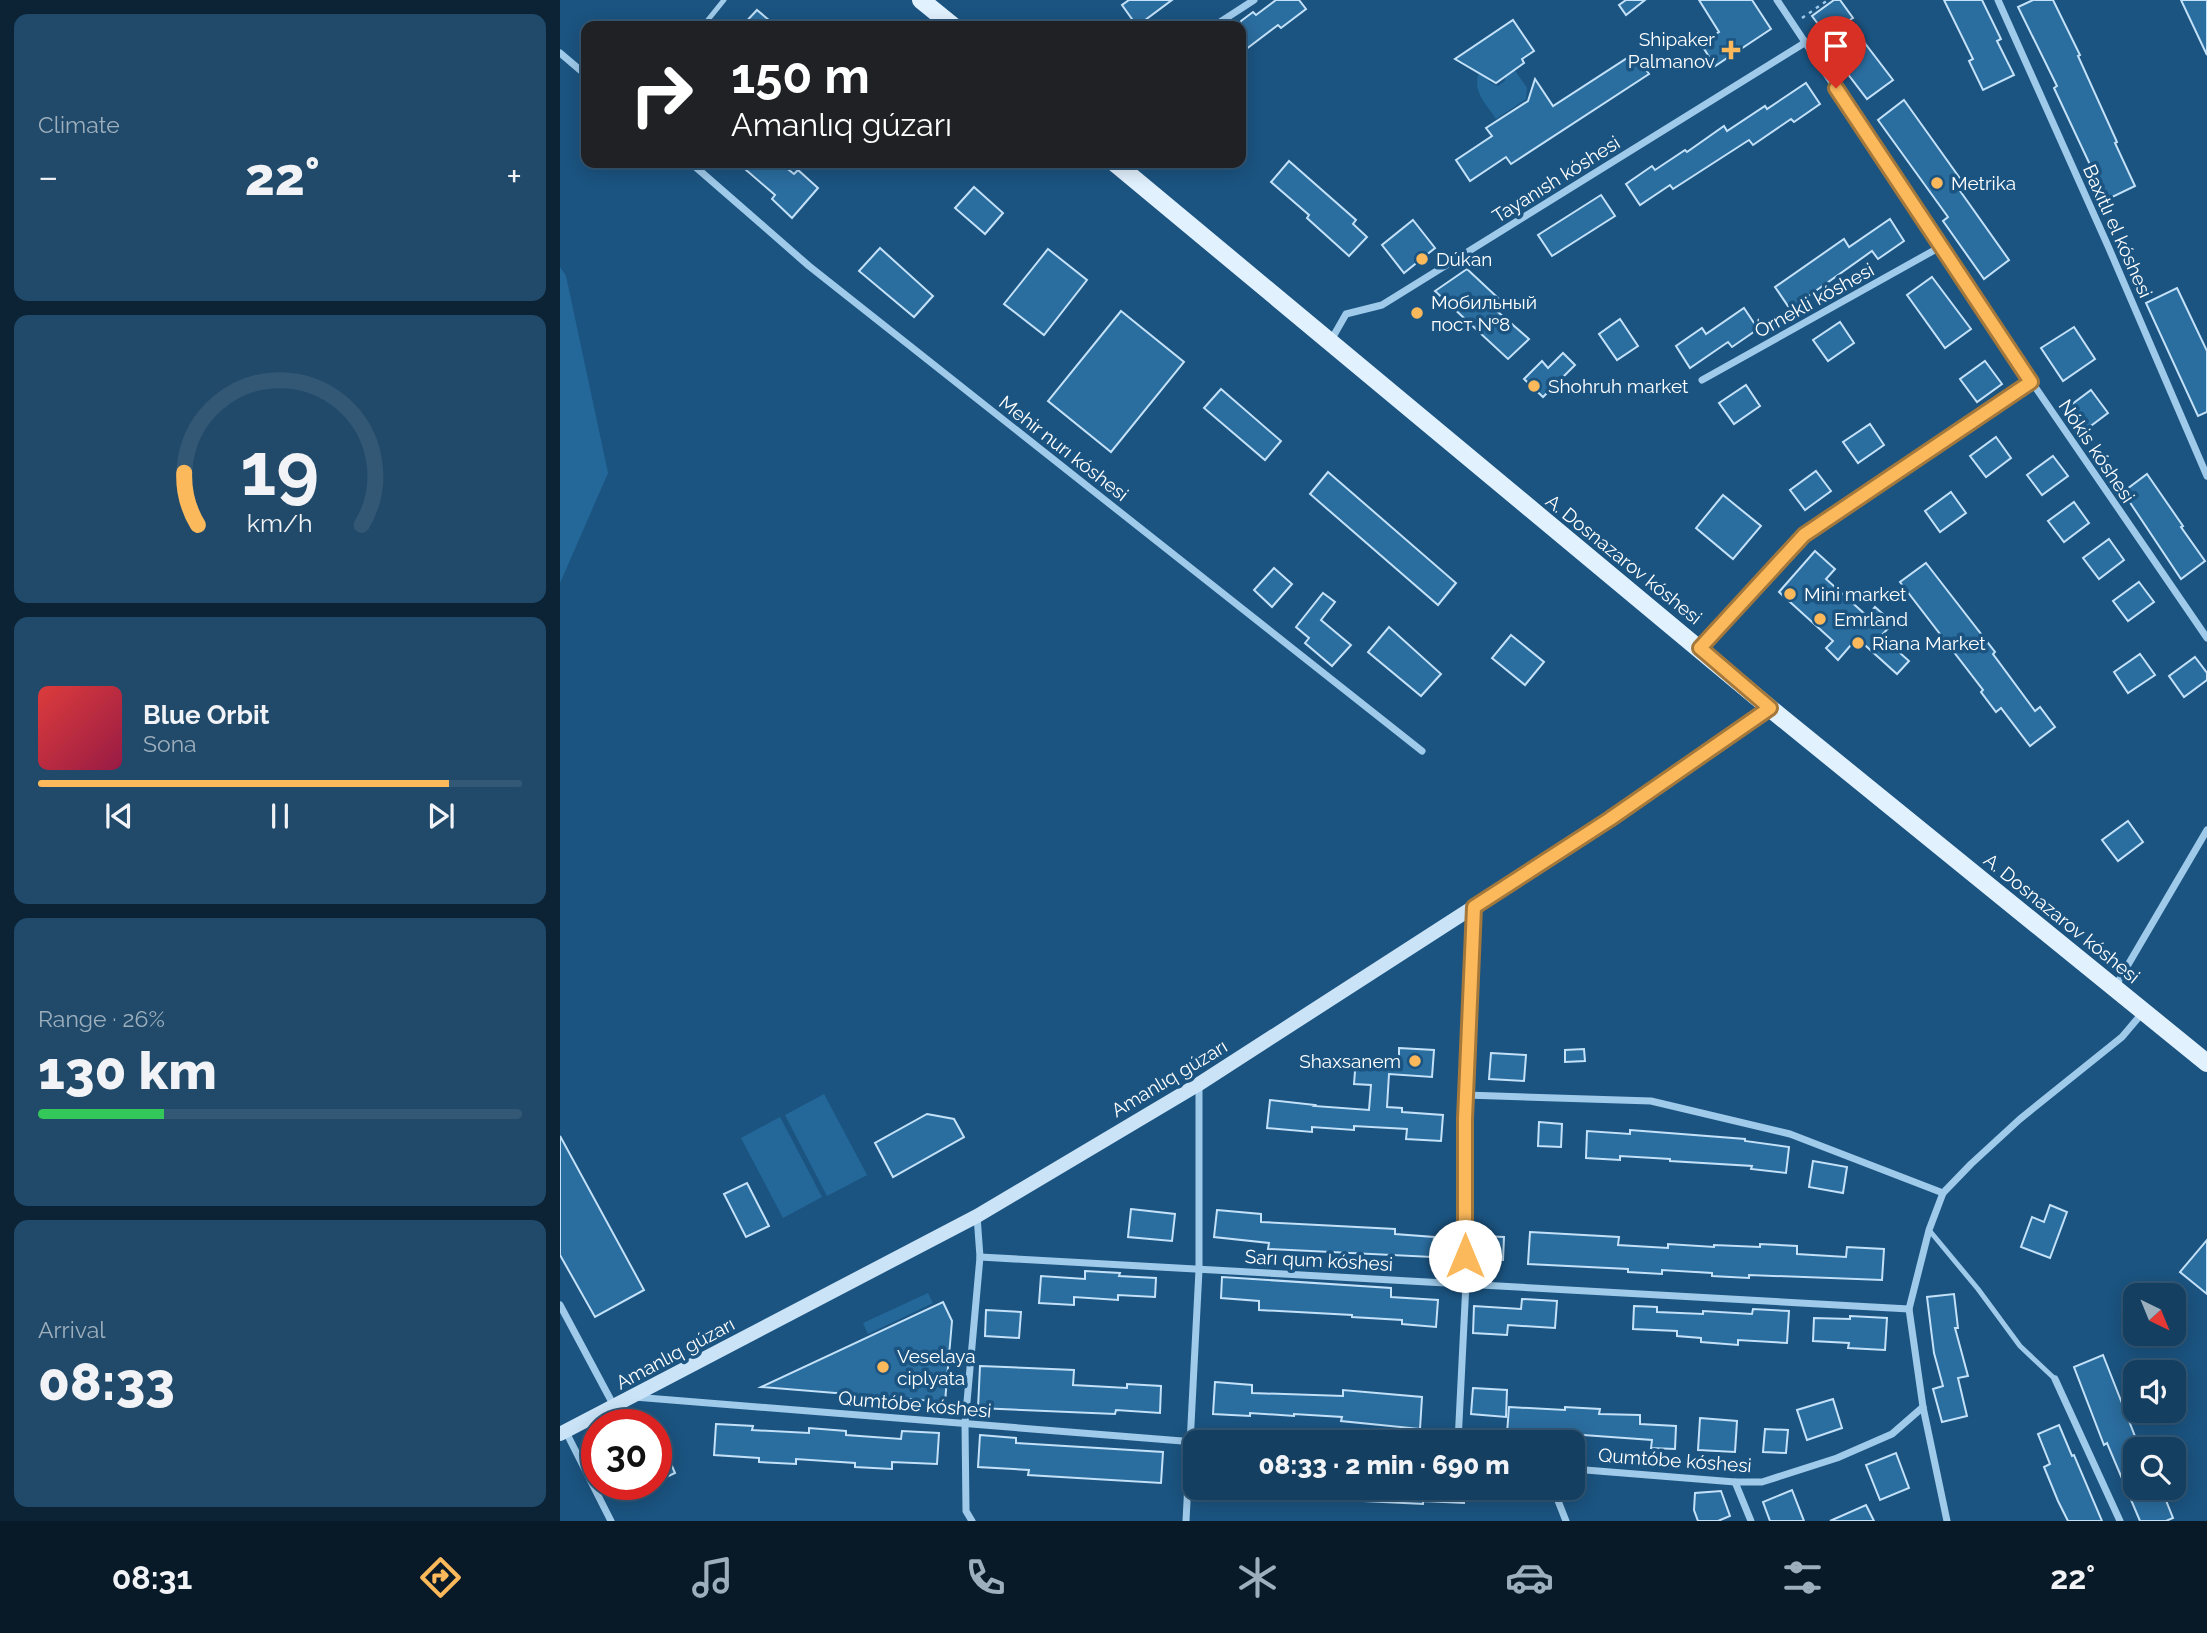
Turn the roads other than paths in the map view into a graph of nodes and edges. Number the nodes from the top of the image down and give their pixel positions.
1 (724, 0) edge
2 (921, 0) edge
3 (1254, 0) edge
4 (1777, 0) edge
5 (1998, 0) edge
6 (707, 21) edge
7 (947, 21) edge
8 (1222, 21) edge
9 (1806, 42) junction
10 (560, 53) edge
11 (581, 71) edge
12 (697, 168) edge
13 (1121, 168) edge
14 (1940, 247) junction
15 (1329, 342) junction
16 (1702, 380) dead end
17 (2031, 382) junction
18 (2207, 476) edge
19 (2207, 638) edge
20 (1700, 648) junction
21 (1770, 708) junction
22 (1422, 751) dead end
23 (2207, 830) edge
24 (1474, 907) junction
25 (2115, 987) junction
26 (2144, 1011) junction
27 (2207, 1063) edge
28 (1199, 1084) junction
29 (1466, 1095) junction
30 (1943, 1193) junction
31 (977, 1216) junction
32 (1929, 1230) junction
33 (980, 1257) junction
34 (1199, 1270) junction
35 (1466, 1283) junction
36 (560, 1305) edge
37 (1909, 1309) junction
38 (2055, 1379) joint
39 (633, 1397) junction
40 (615, 1407) junction
41 (1923, 1407) junction
42 (965, 1424) junction
43 (1193, 1430) edge
44 (1459, 1430) edge
45 (563, 1433) edge
46 (1183, 1441) edge
47 (1585, 1470) edge
48 (1735, 1482) junction
49 (1188, 1500) edge
50 (1558, 1500) edge
51 (611, 1521) edge
52 (972, 1521) edge
53 (1186, 1521) edge
54 (1566, 1521) edge
55 (1751, 1521) edge
56 (1947, 1521) edge
57 (2120, 1521) edge

1 - 6 lane
2 - 7 main road
3 - 8 street
4 - 9 street, Nókis kóshesi
5 - 18 street, Baxıtlı el kóshesi
9 - 14 street, Nókis kóshesi
9 - 15 street, Tayanısh kóshesi
10 - 11 street
12 - 22 street, Mehir nurı kóshesi
13 - 15 main road, A. Dosnazarov kóshesi
14 - 16 street, Órnekli kóshesi
14 - 17 street, Nókis kóshesi
15 - 20 main road, A. Dosnazarov kóshesi
17 - 19 street, Nókis kóshesi
17 - 20 street
20 - 21 main road, A. Dosnazarov kóshesi
21 - 24 street, Amanlıq gúzarı
21 - 25 main road, A. Dosnazarov kóshesi
23 - 25 street
24 - 28 street, Amanlıq gúzarı
24 - 29 street
25 - 26 main road, A. Dosnazarov kóshesi
26 - 27 main road, A. Dosnazarov kóshesi
26 - 30 street
28 - 31 street, Amanlıq gúzarı
28 - 34 street
29 - 30 street
29 - 35 street
30 - 32 street
31 - 33 street
31 - 39 street, Amanlıq gúzarı
32 - 37 street
32 - 38 lane
33 - 34 street, Sarı qum kóshesi
33 - 42 street
34 - 35 street, Sarı qum kóshesi
34 - 43 street
35 - 37 street, Sarı qum kóshesi
35 - 44 street
36 - 40 street
37 - 41 street
38 - 57 street
39 - 40 street, Amanlıq gúzarı
39 - 42 street, Qumtóbe kóshesi
40 - 45 street, Amanlıq gúzarı
41 - 48 street, Qumtóbe kóshesi
41 - 56 street
42 - 46 street, Qumtóbe kóshesi
42 - 52 street
45 - 51 street
47 - 48 street, Qumtóbe kóshesi
48 - 55 street
49 - 53 street
50 - 54 street

